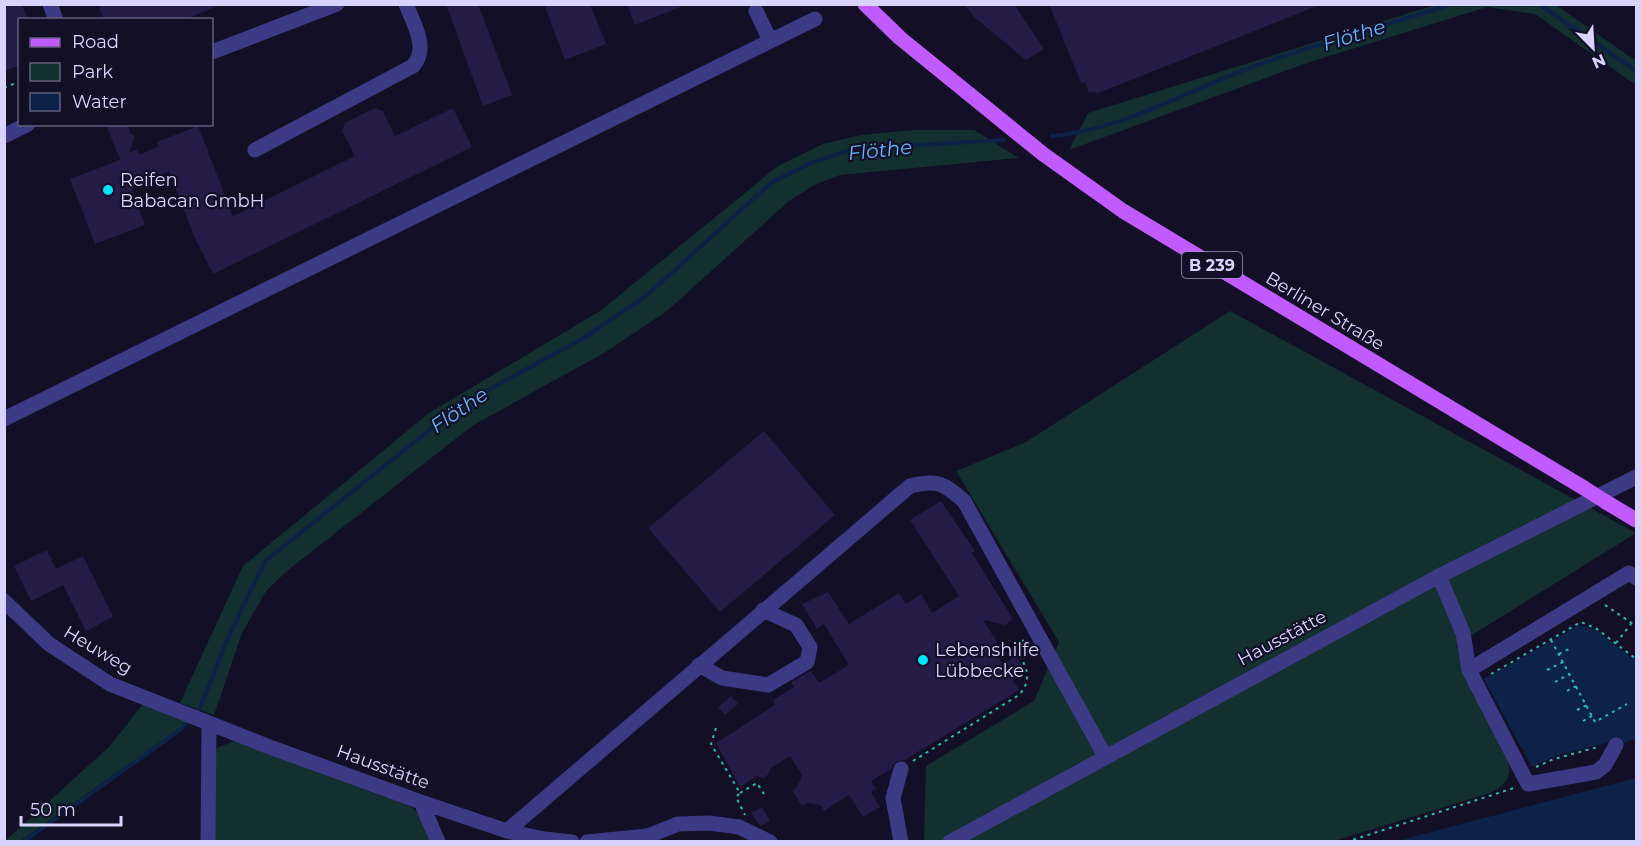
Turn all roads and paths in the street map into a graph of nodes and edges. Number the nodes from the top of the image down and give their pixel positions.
1 (337, 4) edge
2 (406, 4) edge
3 (865, 4) edge
4 (756, 11) dead end
5 (814, 18) dead end
6 (770, 40) junction
7 (213, 52) edge
8 (18, 82) edge
9 (4, 88) edge
10 (24, 126) edge
11 (4, 136) edge
12 (255, 150) dead end
13 (4, 419) edge
14 (1636, 477) edge
15 (1636, 520) edge
16 (1439, 576) junction
17 (1636, 578) edge
18 (1593, 595) junction
19 (4, 601) edge
20 (763, 610) junction
21 (1632, 623) junction
22 (1636, 627) edge
23 (1037, 633) junction
24 (1550, 639) junction
25 (1616, 643) junction
26 (1569, 649) dead end
27 (1559, 654) junction
28 (1636, 659) edge
29 (1499, 662) dead end
30 (1563, 662) junction
31 (699, 665) junction
32 (1547, 670) dead end
33 (1569, 674) junction
34 (1479, 675) junction
35 (1555, 682) dead end
36 (1576, 686) junction
37 (1567, 691) dead end
38 (1627, 704) dead end
39 (1587, 705) junction
40 (1577, 710) dead end
41 (184, 713) joint
42 (1592, 716) junction
43 (1584, 721) dead end
44 (209, 723) junction
45 (716, 728) dead end
46 (1616, 745) dead end
47 (1598, 747) dead end
48 (1105, 756) junction
49 (1531, 768) dead end
50 (901, 769) joint
51 (1528, 784) junction
52 (740, 793) junction
53 (764, 794) dead end
54 (421, 802) junction
55 (507, 831) junction
56 (754, 833) junction
57 (208, 842) edge
58 (438, 842) edge
59 (572, 842) edge
60 (587, 842) edge
61 (770, 842) edge
62 (901, 842) edge
63 (950, 842) edge
64 (1346, 842) edge

1 - 7 street
2 - 12 street
3 - 15 main road, Berliner Straße / B 239, bridge
4 - 6 street
5 - 6 street
6 - 13 street
8 - 9 path
10 - 11 street
14 - 16 street, Hausstätte
16 - 34 street
16 - 48 street, Hausstätte
17 - 18 street
18 - 21 path
18 - 34 street
19 - 41 street, Heuweg
20 - 23 street
20 - 31 street
20 - 31 street
21 - 22 path
21 - 25 path
23 - 48 street
23 - 50 path
24 - 25 path
24 - 27 path
24 - 34 path
25 - 28 path
26 - 27 path
27 - 30 path
29 - 34 path
30 - 32 path
30 - 33 path
31 - 55 street
33 - 35 path
33 - 36 path
34 - 51 street
36 - 37 path
36 - 39 path
38 - 42 path
39 - 40 path
39 - 42 path
41 - 44 street, Hausstätte
42 - 43 path
44 - 54 street, Hausstätte
44 - 57 street
45 - 52 path
46 - 51 street
47 - 49 path
48 - 63 street, Hausstätte
50 - 62 street
51 - 64 path
52 - 53 path
52 - 56 path
54 - 55 street, Hausstätte
54 - 58 street
55 - 59 street, Hausstätte
56 - 60 street
56 - 61 street

